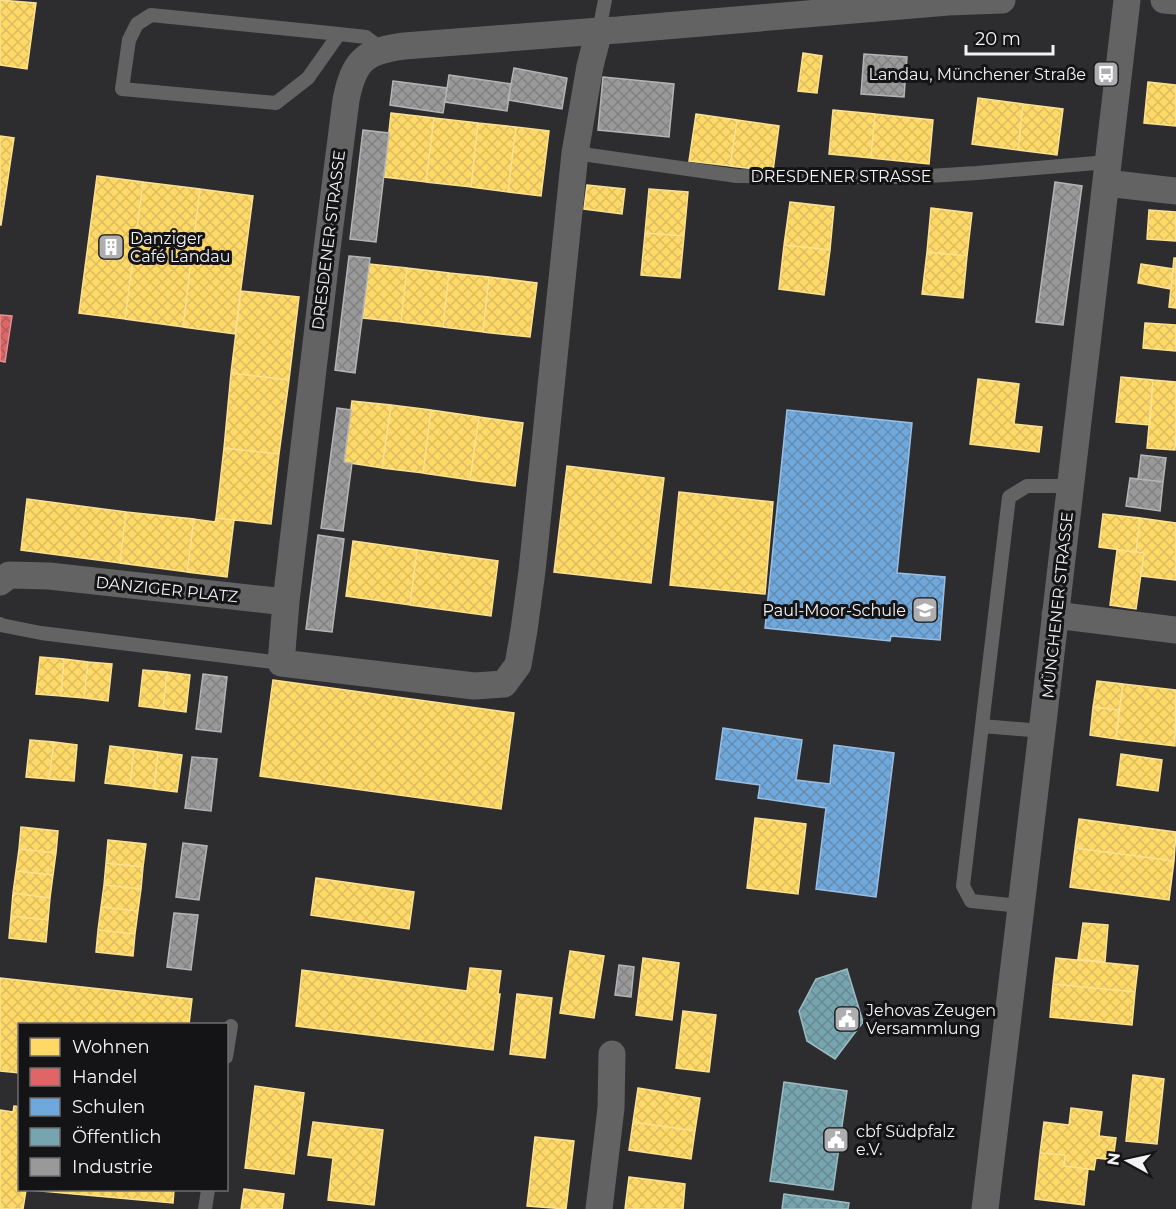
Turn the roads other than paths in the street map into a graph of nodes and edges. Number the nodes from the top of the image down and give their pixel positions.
1 (605, 0) edge
2 (1002, 0) edge
3 (1126, 0) edge
4 (1164, 0) edge
5 (948, 1) edge
6 (1176, 1) edge
7 (782, 8) edge
8 (600, 31) junction
9 (339, 34) junction
10 (382, 49) junction
11 (575, 153) junction
12 (1107, 173) junction
13 (1176, 191) edge
14 (1070, 486) junction
15 (0, 582) edge
16 (285, 602) junction
17 (1055, 615) junction
18 (0, 624) edge
19 (1176, 630) edge
20 (281, 663) junction
21 (982, 726) junction
22 (1042, 731) junction
23 (1021, 906) junction
24 (231, 1026) dead end
25 (228, 1045) edge
26 (612, 1054) dead end
27 (208, 1191) edge
28 (205, 1209) edge
29 (600, 1209) edge
30 (985, 1209) edge

1 - 8 lane
2 - 5 street
3 - 12 street, MÜNCHENER STRASSE
4 - 6 street
5 - 7 street
7 - 8 street
8 - 10 street
8 - 11 street
9 - 9 lane
9 - 10 lane
10 - 16 street, DRESDENER STRASSE
11 - 12 lane, DRESDENER STRASSE
11 - 20 street
12 - 13 street
12 - 14 street, MÜNCHENER STRASSE
14 - 17 street, MÜNCHENER STRASSE
14 - 21 lane
15 - 16 street, DANZIGER PLATZ
16 - 20 street, DRESDENER STRASSE
17 - 19 street
17 - 22 street, MÜNCHENER STRASSE
18 - 20 lane
21 - 22 lane
21 - 23 lane
22 - 23 street, MÜNCHENER STRASSE
23 - 30 street, MÜNCHENER STRASSE
24 - 25 lane
26 - 29 street
27 - 28 lane

